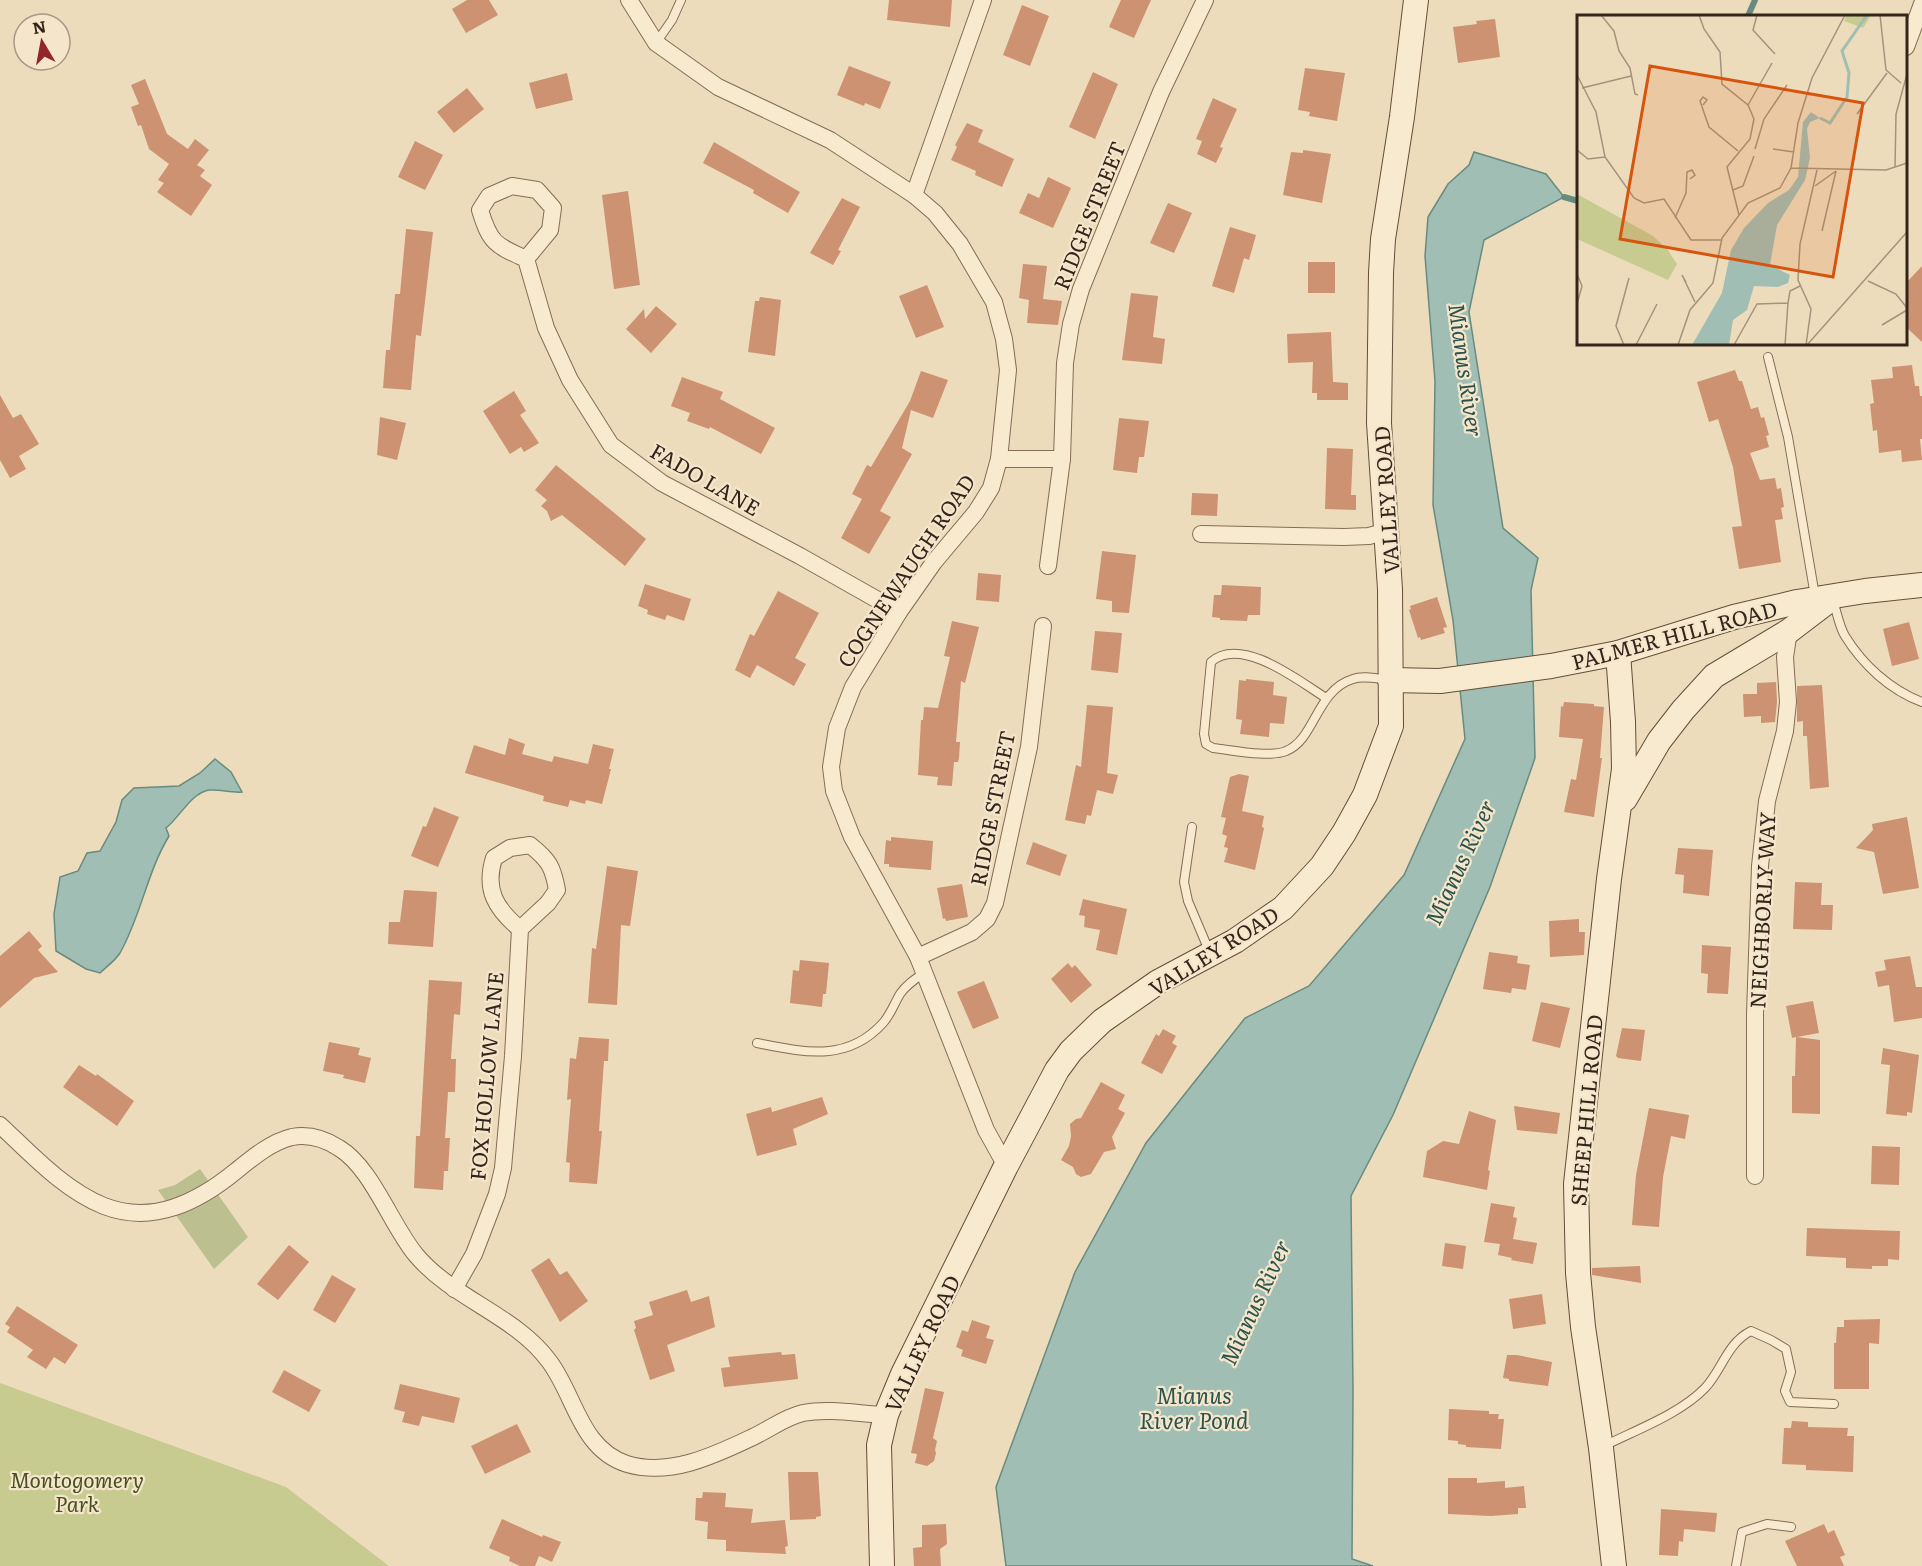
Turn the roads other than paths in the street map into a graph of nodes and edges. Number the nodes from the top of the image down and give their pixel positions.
1 (629, 0) edge
2 (681, 0) edge
3 (983, 0) edge
4 (1205, 0) edge
5 (1416, 0) edge
6 (1922, 4) edge
7 (1907, 42) edge
8 (656, 43) junction
9 (914, 195) junction
10 (526, 259) junction
11 (1768, 357) dead end
12 (999, 459) junction
13 (1062, 459) junction
14 (1388, 531) junction
15 (1201, 534) dead end
16 (1048, 566) dead end
17 (1922, 585) edge
18 (1824, 598) junction
19 (899, 612) junction
20 (1043, 626) dead end
21 (1789, 631) junction
22 (1618, 653) junction
23 (1390, 680) junction
24 (1326, 698) junction
25 (1922, 702) edge
26 (1618, 811) junction
27 (1192, 827) dead end
28 (520, 929) junction
29 (1210, 954) junction
30 (918, 957) junction
31 (924, 973) junction
32 (757, 1043) dead end
33 (0, 1125) edge
34 (1005, 1166) junction
35 (1755, 1176) dead end
36 (454, 1289) junction
37 (1834, 1404) dead end
38 (886, 1415) junction
39 (1601, 1448) junction
40 (1791, 1527) dead end
41 (882, 1566) edge
42 (1614, 1566) edge
43 (1736, 1566) edge

1 - 8 street, COGNEWAUGH ROAD
2 - 8 lane
3 - 9 street
4 - 13 street, RIDGE STREET
5 - 14 street, VALLEY ROAD
6 - 7 street
8 - 9 street, COGNEWAUGH ROAD
9 - 12 street, COGNEWAUGH ROAD
10 - 10 street
10 - 19 street, FADO LANE
11 - 18 lane
12 - 13 street
12 - 19 street, COGNEWAUGH ROAD
13 - 16 street, RIDGE STREET
14 - 15 street
14 - 23 street, VALLEY ROAD
17 - 18 street, PALMER HILL ROAD
18 - 21 street
18 - 22 street, PALMER HILL ROAD
18 - 25 lane
19 - 30 street, COGNEWAUGH ROAD
20 - 30 street, RIDGE STREET
21 - 26 street
21 - 35 street, NEIGHBORLY WAY
22 - 23 street, PALMER HILL ROAD
22 - 26 street, SHEEP HILL ROAD
23 - 24 lane
23 - 29 street, VALLEY ROAD
24 - 24 lane
26 - 39 street, SHEEP HILL ROAD
27 - 29 lane
28 - 28 street
28 - 36 street, FOX HOLLOW LANE
29 - 34 street, VALLEY ROAD
30 - 31 street, COGNEWAUGH ROAD
31 - 32 lane
31 - 34 street, COGNEWAUGH ROAD
33 - 36 street
34 - 38 street, VALLEY ROAD
36 - 38 street
37 - 39 lane
38 - 41 street, VALLEY ROAD
39 - 42 street, SHEEP HILL ROAD
40 - 43 lane

